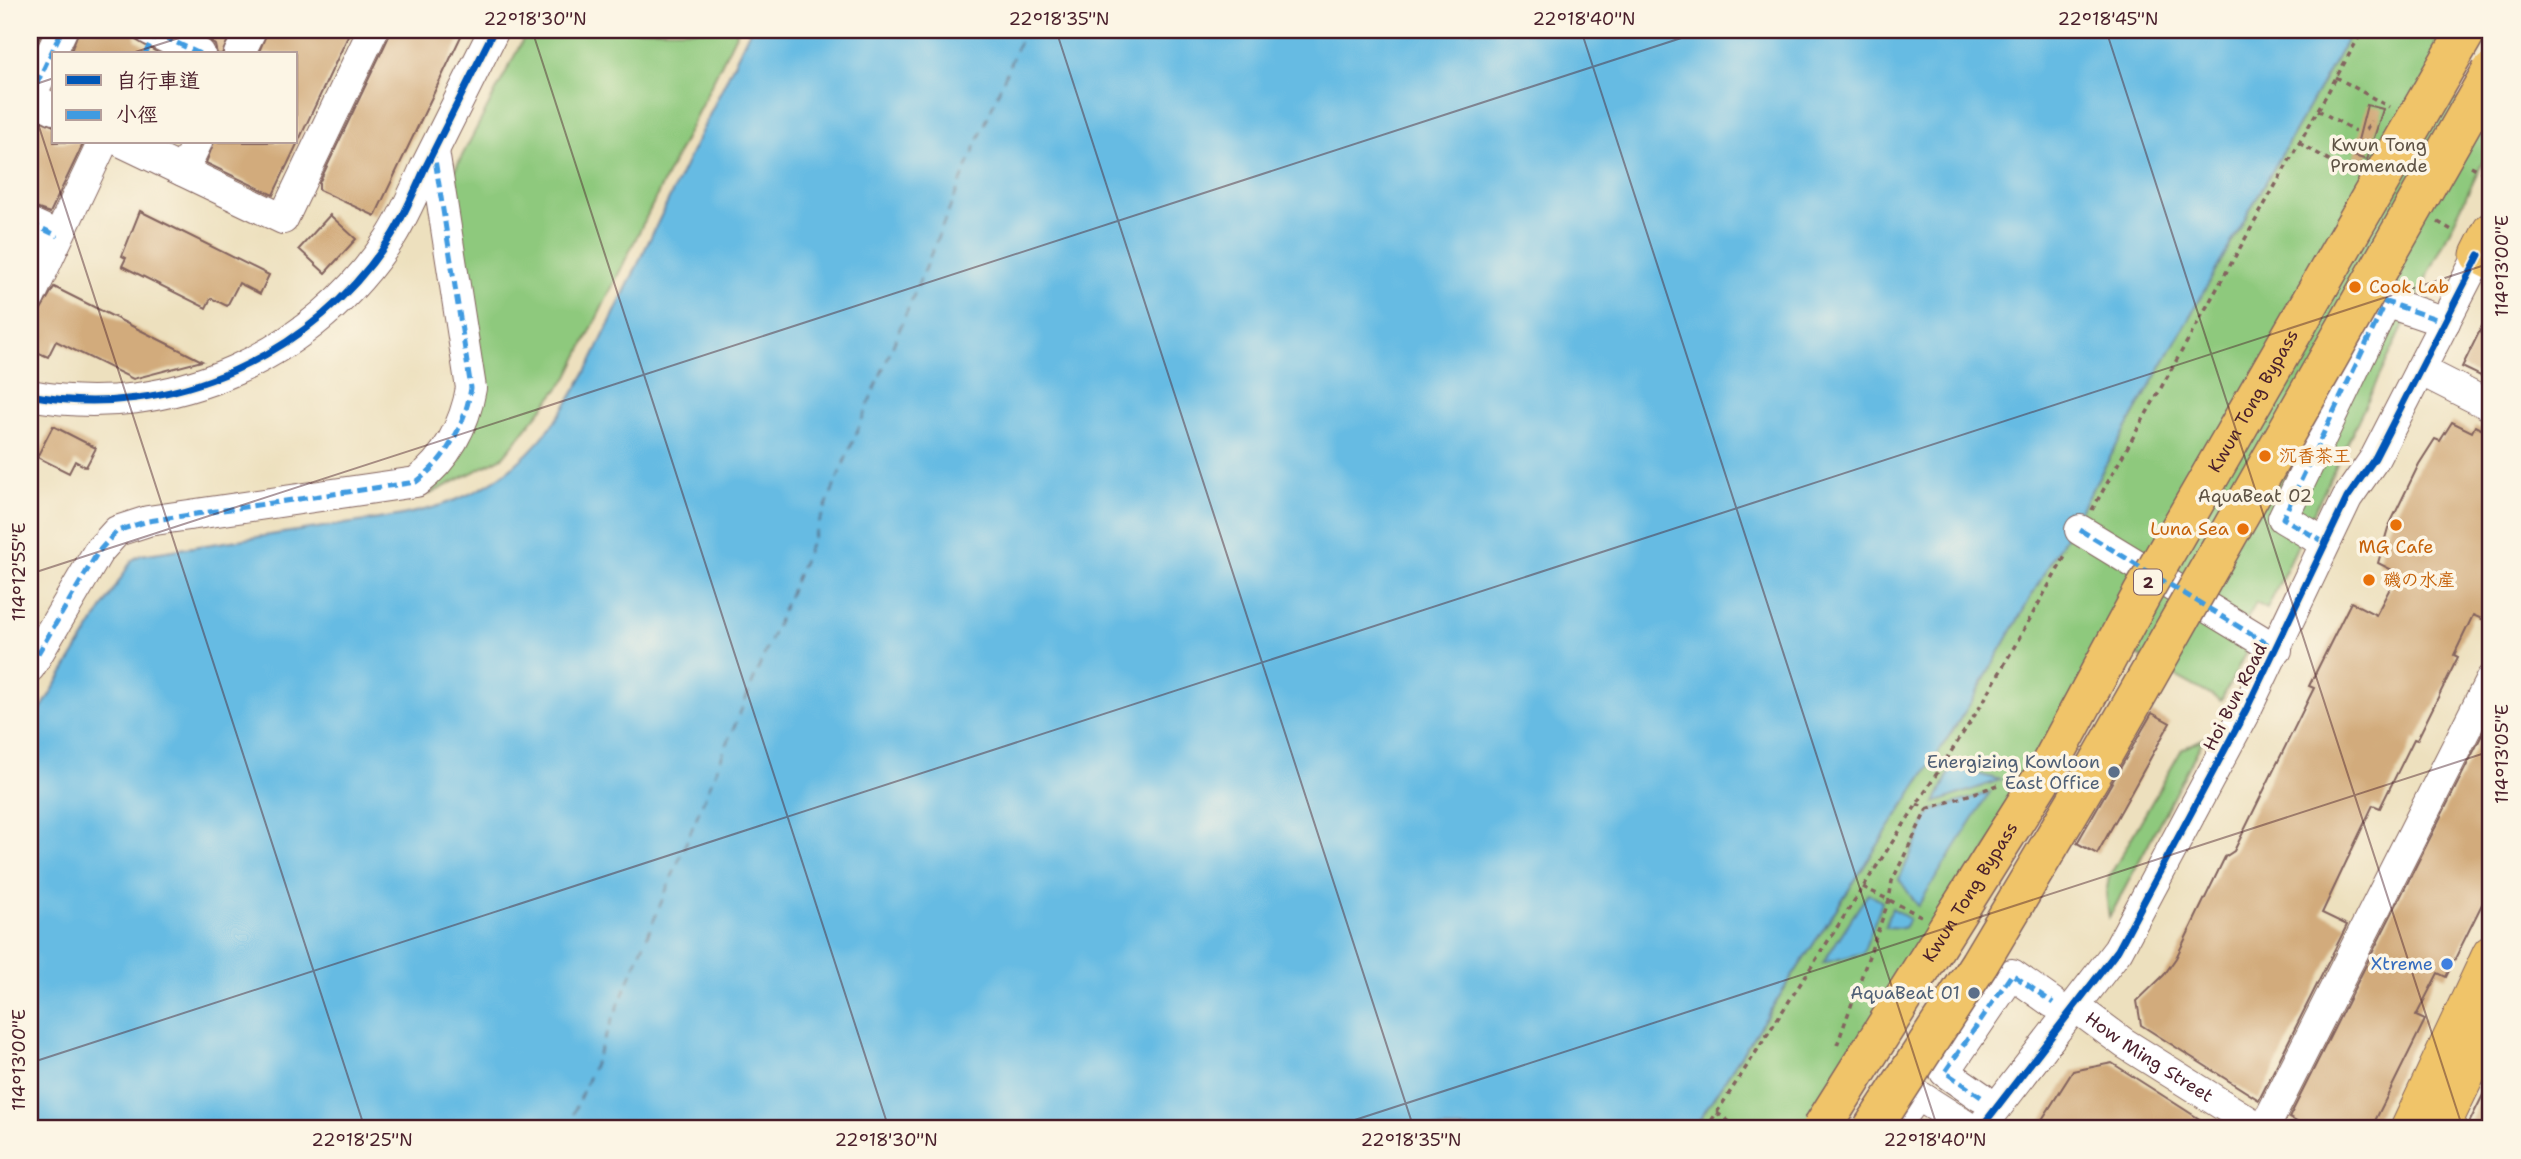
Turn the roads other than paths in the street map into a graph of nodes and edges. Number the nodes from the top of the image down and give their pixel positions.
1 (62, 30) edge
2 (251, 30) edge
3 (373, 30) edge
4 (494, 30) edge
5 (2467, 30) edge
6 (152, 37) edge
7 (194, 52) edge
8 (240, 52) edge
9 (2491, 72) edge
10 (30, 97) edge
11 (52, 108) edge
12 (102, 144) edge
13 (126, 144) edge
14 (196, 144) edge
15 (434, 151) junction
16 (183, 171) junction
17 (30, 223) edge
18 (58, 236) junction
19 (2487, 249) edge
20 (30, 297) edge
21 (2445, 322) junction
22 (2420, 370) junction
23 (30, 395) edge
24 (2491, 406) edge
25 (2080, 530) road end
26 (2325, 543) junction
27 (2277, 650) junction
28 (30, 667) edge
29 (2491, 680) edge
30 (2491, 954) edge
31 (2064, 1004) junction
32 (2491, 1023) edge
33 (1981, 1097) dead end
34 (1821, 1129) edge
35 (1872, 1129) edge
36 (1893, 1129) edge
37 (1971, 1129) edge
38 (1980, 1129) edge
39 (2262, 1129) edge
40 (2409, 1129) edge
41 (2440, 1129) edge

1 - 10 street
2 - 8 street
3 - 16 street
4 - 15 street
5 - 34 highway, Kwun Tong Bypass / 2, bridge
6 - 7 street
9 - 35 highway, bridge
10 - 11 street
12 - 18 street
13 - 16 street
14 - 16 street
15 - 23 street
15 - 28 street
17 - 18 street
18 - 20 street
19 - 21 street, Hoi Bun Road
21 - 22 street, Hoi Bun Road
21 - 26 street
22 - 24 street
22 - 26 street, Hoi Bun Road
25 - 27 street
26 - 27 street, Hoi Bun Road
27 - 31 street, Hoi Bun Road
29 - 39 street
30 - 40 main road
31 - 33 street, How Ming Street
31 - 38 street, Hoi Bun Road
31 - 39 street, How Ming Street
32 - 41 main road
36 - 37 street

